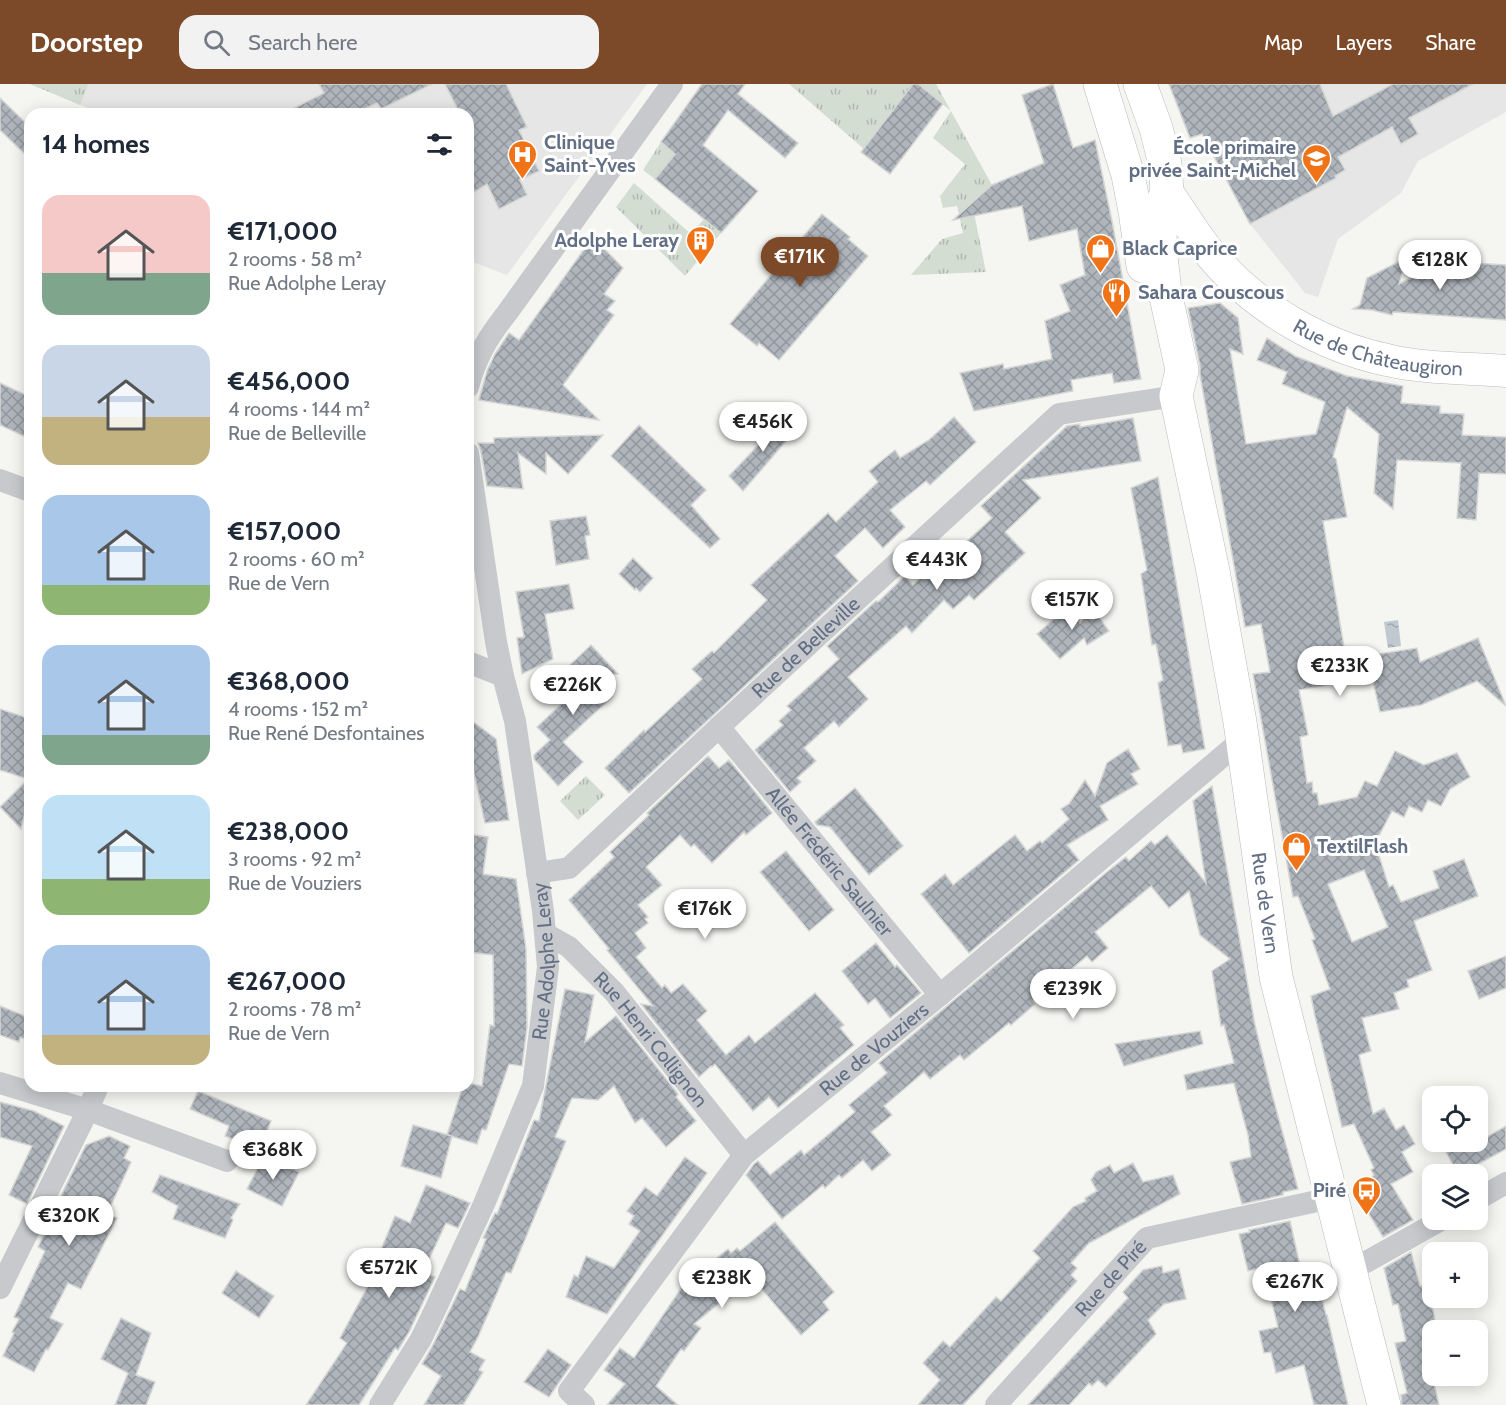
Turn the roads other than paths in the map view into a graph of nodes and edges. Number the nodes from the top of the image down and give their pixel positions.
1 (672, 84) edge
2 (1100, 84) edge
3 (1115, 84) edge
4 (1140, 84) edge
5 (1167, 192) junction
6 (474, 370) edge
7 (1506, 371) edge
8 (1176, 396) junction
9 (0, 480) edge
10 (24, 489) edge
11 (474, 494) edge
12 (474, 664) edge
13 (503, 676) junction
14 (718, 727) junction
15 (1243, 739) junction
16 (537, 873) junction
17 (546, 934) junction
18 (940, 995) junction
19 (0, 1083) edge
20 (24, 1090) edge
21 (29, 1092) edge
22 (96, 1092) edge
23 (88, 1110) junction
24 (744, 1155) junction
25 (226, 1161) dead end
26 (1506, 1183) edge
27 (1488, 1193) edge
28 (1331, 1198) junction
29 (1424, 1230) edge
30 (1350, 1272) junction
31 (0, 1288) edge
32 (380, 1405) edge
33 (584, 1405) edge
34 (996, 1405) edge
35 (1384, 1405) edge

1 - 6 street
2 - 8 main road, Rue de Vern
3 - 5 main road
4 - 5 main road, Rue de Vern
5 - 7 main road, Rue de Châteaugiron
5 - 8 main road, Rue de Vern
8 - 14 street, Rue de Belleville
8 - 15 main road, Rue de Vern
9 - 10 street
11 - 13 street, Rue Adolphe Leray
12 - 13 street
13 - 16 street, Rue Adolphe Leray
14 - 16 street, Rue de Belleville
14 - 18 street, Allée Frédéric Saulnier
15 - 18 street, Rue de Vouziers
15 - 28 main road, Rue de Vern
16 - 17 street, Rue Adolphe Leray
17 - 24 street, Rue Henri Collignon
17 - 32 street, Rue Adolphe Leray
18 - 24 street, Rue de Vouziers
19 - 20 street
21 - 23 street
22 - 23 street
23 - 25 street
23 - 31 street
24 - 33 street, Rue de Vouziers
26 - 27 street
28 - 30 main road, Rue de Vern
28 - 34 street, Rue de Piré
29 - 30 street
30 - 35 main road, Rue de Vern

